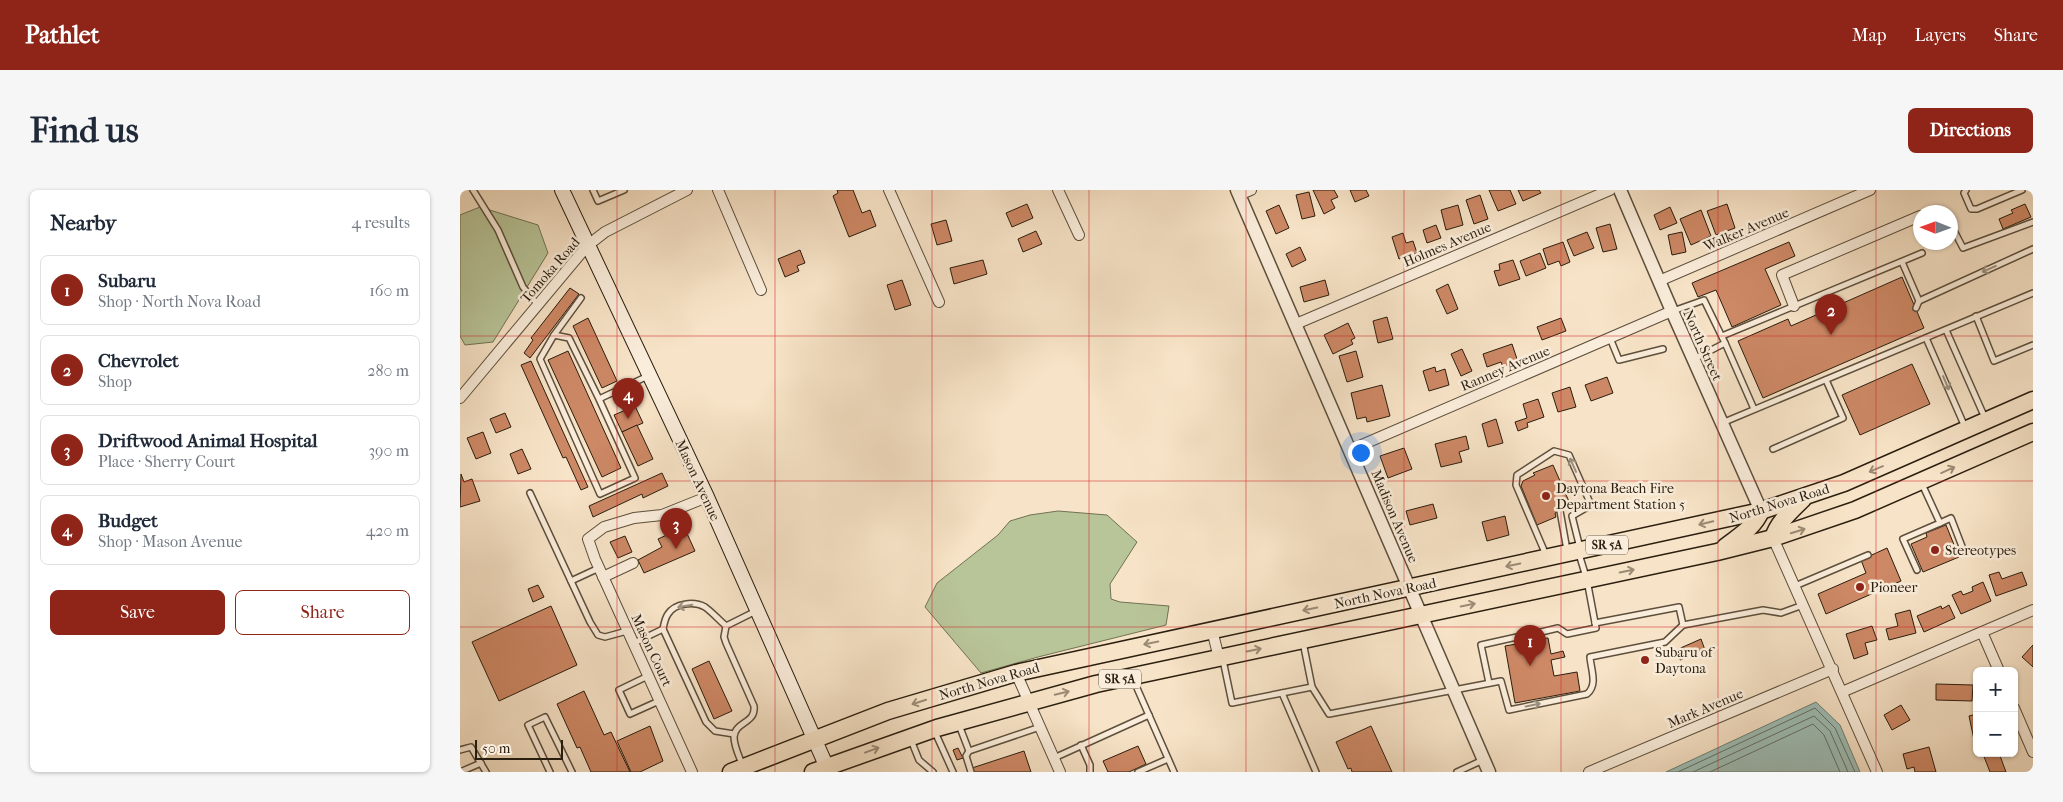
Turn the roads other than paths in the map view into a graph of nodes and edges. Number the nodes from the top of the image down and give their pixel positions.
1 (472, 190) edge
2 (563, 190) edge
3 (593, 190) edge
4 (624, 190) edge
5 (718, 190) edge
6 (889, 190) edge
7 (1058, 190) edge
8 (1610, 190) edge
9 (1620, 190) edge
10 (1870, 190) edge
11 (1966, 190) edge
12 (2022, 190) edge
13 (684, 191) edge
14 (1243, 192) edge
15 (1913, 219) edge
16 (2033, 222) edge
17 (1079, 235) dead end
18 (1958, 240) edge
19 (587, 246) junction
20 (2033, 249) edge
21 (1922, 253) dead end
22 (1902, 262) junction
23 (1659, 281) junction
24 (761, 290) dead end
25 (2033, 293) edge
26 (581, 298) dead end
27 (1920, 301) junction
28 (939, 302) dead end
29 (538, 305) junction
30 (1794, 306) junction
31 (1916, 308) dead end
32 (1672, 311) junction
33 (1976, 316) junction
34 (1296, 324) junction
35 (1946, 330) junction
36 (554, 335) junction
37 (1722, 336) junction
38 (1610, 338) junction
39 (1926, 338) junction
40 (1725, 343) junction
41 (2033, 345) edge
42 (1663, 349) dead end
43 (1693, 360) junction
44 (649, 376) junction
45 (1826, 380) junction
46 (461, 392) edge
47 (599, 399) junction
48 (2033, 400) edge
49 (1754, 410) junction
50 (1986, 421) junction
51 (1722, 423) junction
52 (1966, 430) junction
53 (2033, 432) edge
54 (1773, 449) dead end
55 (1350, 450) junction
56 (1921, 482) junction
57 (530, 493) dead end
58 (707, 497) junction
59 (1804, 498) junction
60 (1560, 511) dead end
61 (1761, 511) junction
62 (1940, 523) junction
63 (1773, 538) junction
64 (1963, 549) dead end
65 (1576, 552) junction
66 (1717, 552) junction
67 (1868, 555) dead end
68 (1548, 558) junction
69 (633, 563) dead end
70 (1918, 570) dead end
71 (601, 573) junction
72 (1587, 580) junction
73 (571, 581) junction
74 (1795, 586) junction
75 (1409, 588) junction
76 (1803, 605) junction
77 (757, 610) junction
78 (2033, 610) edge
79 (1420, 615) junction
80 (1683, 625) junction
81 (726, 626) junction
82 (1596, 626) junction
83 (663, 629) junction
84 (628, 630) junction
85 (1212, 630) junction
86 (1982, 632) junction
87 (1537, 633) dead end
88 (1526, 635) dead end
89 (1303, 640) junction
90 (634, 643) junction
91 (1221, 657) junction
92 (1996, 667) edge
93 (1832, 669) junction
94 (1016, 673) junction
95 (649, 676) junction
96 (1132, 677) junction
97 (1489, 683) junction
98 (1312, 687) junction
99 (1453, 691) junction
100 (1842, 692) junction
101 (1282, 693) junction
102 (660, 700) junction
103 (1029, 702) junction
104 (2016, 712) edge
105 (1149, 715) junction
106 (958, 722) junction
107 (1040, 727) junction
108 (934, 729) junction
109 (734, 734) junction
110 (910, 737) junction
111 (814, 738) junction
112 (1081, 745) junction
113 (460, 750) edge
114 (969, 751) junction
115 (2033, 752) edge
116 (1054, 758) junction
117 (1168, 759) junction
118 (481, 763) junction
119 (1486, 766) edge
120 (737, 769) edge
121 (823, 770) edge
122 (460, 772) edge
123 (486, 772) edge
124 (550, 772) edge
125 (572, 772) edge
126 (692, 772) edge
127 (933, 772) edge
128 (953, 772) edge
129 (971, 772) edge
130 (1060, 772) edge
131 (1090, 772) edge
132 (1138, 772) edge
133 (1174, 772) edge
134 (1316, 772) edge
135 (1456, 772) edge
136 (1588, 772) edge
137 (1877, 772) edge

1 - 29 lane
2 - 19 main road, Mason Avenue
3 - 4 lane
5 - 24 street
6 - 28 street
7 - 17 street
8 - 34 street, Holmes Avenue
9 - 23 street, North Street
10 - 23 street, Walker Avenue
11 - 12 lane
13 - 19 street, Tomoka Road
14 - 34 street, Madison Avenue
15 - 30 street
16 - 18 lane
19 - 29 street, Tomoka Road
19 - 44 main road, Mason Avenue
20 -> 27 lane
21 - 22 lane
22 - 27 lane
22 - 30 lane
23 - 32 street, North Street
25 - 33 lane
26 - 36 lane
27 - 31 lane
29 - 46 street, Tomoka Road
30 - 37 lane
32 - 37 lane
32 - 38 street, Ranney Avenue
32 - 43 street, North Street
33 - 35 lane
33 - 41 lane
34 - 55 street, Madison Avenue
35 - 39 lane
35 - 50 lane
36 - 47 lane
36 - 47 lane
37 - 40 lane
38 - 42 lane
38 - 55 street, Ranney Avenue
39 - 45 lane
39 -> 52 lane
40 - 43 lane
40 - 49 lane
43 - 51 street, North Street
44 - 47 lane
44 - 58 main road, Mason Avenue
45 - 49 lane
45 - 54 lane
48 - 50 main road, North Nova Road / SR 5A
49 - 51 lane
50 - 52 main road, North Nova Road / SR 5A
51 - 61 street, North Street
52 -> 59 main road, North Nova Road / SR 5A
56 -> 53 main road, North Nova Road / SR 5A
55 - 75 street, Madison Avenue
56 - 62 lane
63 -> 56 main road, North Nova Road / SR 5A
57 - 73 lane
58 - 71 street, Mason Court
58 - 77 main road, Mason Avenue
59 - 61 main road, North Nova Road / SR 5A
59 - 63 main road
60 - 65 lane
61 -> 65 main road, North Nova Road / SR 5A
61 - 66 main road
62 - 64 lane
62 - 70 lane
63 - 66 main road, North Nova Road / SR 5A
63 - 74 street
65 - 68 main road, North Nova Road / SR 5A
65 -> 68 lane
65 - 72 lane
72 -> 66 main road, North Nova Road / SR 5A
67 - 74 lane
68 -> 75 main road, North Nova Road / SR 5A
69 - 71 street
71 - 73 lane
71 - 84 street, Mason Court
79 -> 72 main road, North Nova Road / SR 5A
72 - 82 lane
73 - 84 lane
74 - 76 street
75 - 79 street, Madison Avenue
75 -> 85 main road, North Nova Road / SR 5A
76 - 80 lane
76 - 93 street
77 - 81 lane
77 - 111 main road, Mason Avenue
78 - 86 street
79 - 89 main road, North Nova Road / SR 5A
79 - 99 street, Madison Avenue
80 - 82 lane
97 -> 80 lane
81 -> 83 lane
81 - 109 lane
82 - 87 lane
83 - 90 lane
83 - 109 lane
84 - 90 street, Mason Court
85 - 91 street
85 -> 94 main road, North Nova Road / SR 5A
86 - 92 street
86 - 100 street
88 - 97 lane
91 -> 89 main road, North Nova Road / SR 5A
89 - 98 lane
90 - 95 street, Mason Court
91 - 96 main road, North Nova Road / SR 5A
91 - 101 lane
93 - 100 street
93 - 136 street, Mark Avenue
94 - 103 street
94 -> 111 main road, North Nova Road / SR 5A
95 - 102 street, Mason Court
95 - 102 lane
103 -> 96 main road, North Nova Road / SR 5A
96 - 105 lane
97 - 99 lane
98 - 99 lane
98 - 101 lane
99 - 119 street, Madison Avenue
100 - 137 street
101 - 134 lane
102 - 126 street, Mason Court
103 - 106 main road, North Nova Road / SR 5A
103 - 107 street
104 - 115 street
105 - 112 lane
105 - 117 lane
106 - 108 main road, North Nova Road / SR 5A
106 - 114 lane
107 - 114 lane
107 - 116 street
108 - 110 main road, North Nova Road / SR 5A
108 - 128 lane
109 - 120 lane
121 -> 110 main road, North Nova Road / SR 5A
110 - 127 lane
111 - 120 main road, North Nova Road / SR 5A
111 - 121 main road, Mason Avenue
112 - 116 lane
112 - 131 lane
113 - 118 lane
114 - 129 lane
116 - 130 street
117 - 132 lane
117 - 133 lane
118 - 122 lane
118 - 123 lane
119 - 135 lane
124 - 125 lane

